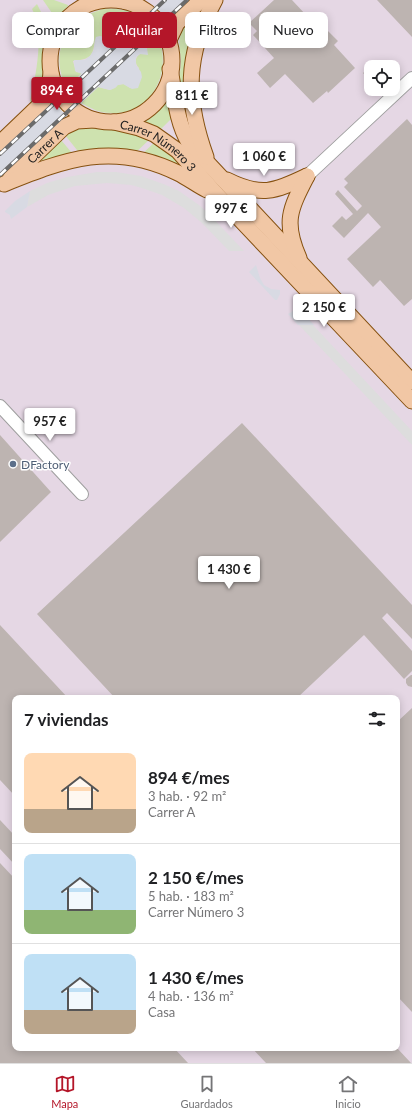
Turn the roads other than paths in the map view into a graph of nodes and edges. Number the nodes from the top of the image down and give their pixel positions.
1 (147, 0) edge
2 (201, 0) edge
3 (216, 0) edge
4 (125, 2) edge
5 (149, 12) edge
6 (177, 23) edge
7 (170, 48) edge
8 (170, 69) junction
9 (51, 72) junction
10 (412, 78) edge
11 (97, 120) junction
12 (114, 122) junction
13 (0, 143) edge
14 (209, 165) junction
15 (307, 176) junction
16 (220, 177) junction
17 (2, 186) edge
18 (218, 196) junction
19 (304, 268) junction
20 (410, 378) edge
21 (412, 401) edge
22 (0, 406) edge
23 (82, 494) dead end

1 - 4 main road
2 - 6 main road
3 - 14 main road
4 - 5 main road
4 - 9 main road
7 - 8 main road
8 - 12 main road
8 - 14 main road, Carrer Número 3
9 - 11 main road
9 - 13 main road
10 - 15 street
11 - 12 main road
11 - 17 main road, Carrer A
12 - 18 main road, Carrer Número 3
14 - 16 main road, Carrer Número 3
15 - 16 main road
15 - 19 main road
16 - 19 main road, Carrer Número 3
17 - 18 main road
18 - 21 main road, Carrer Número 3
19 - 20 main road, Carrer Número 3
22 - 23 street

